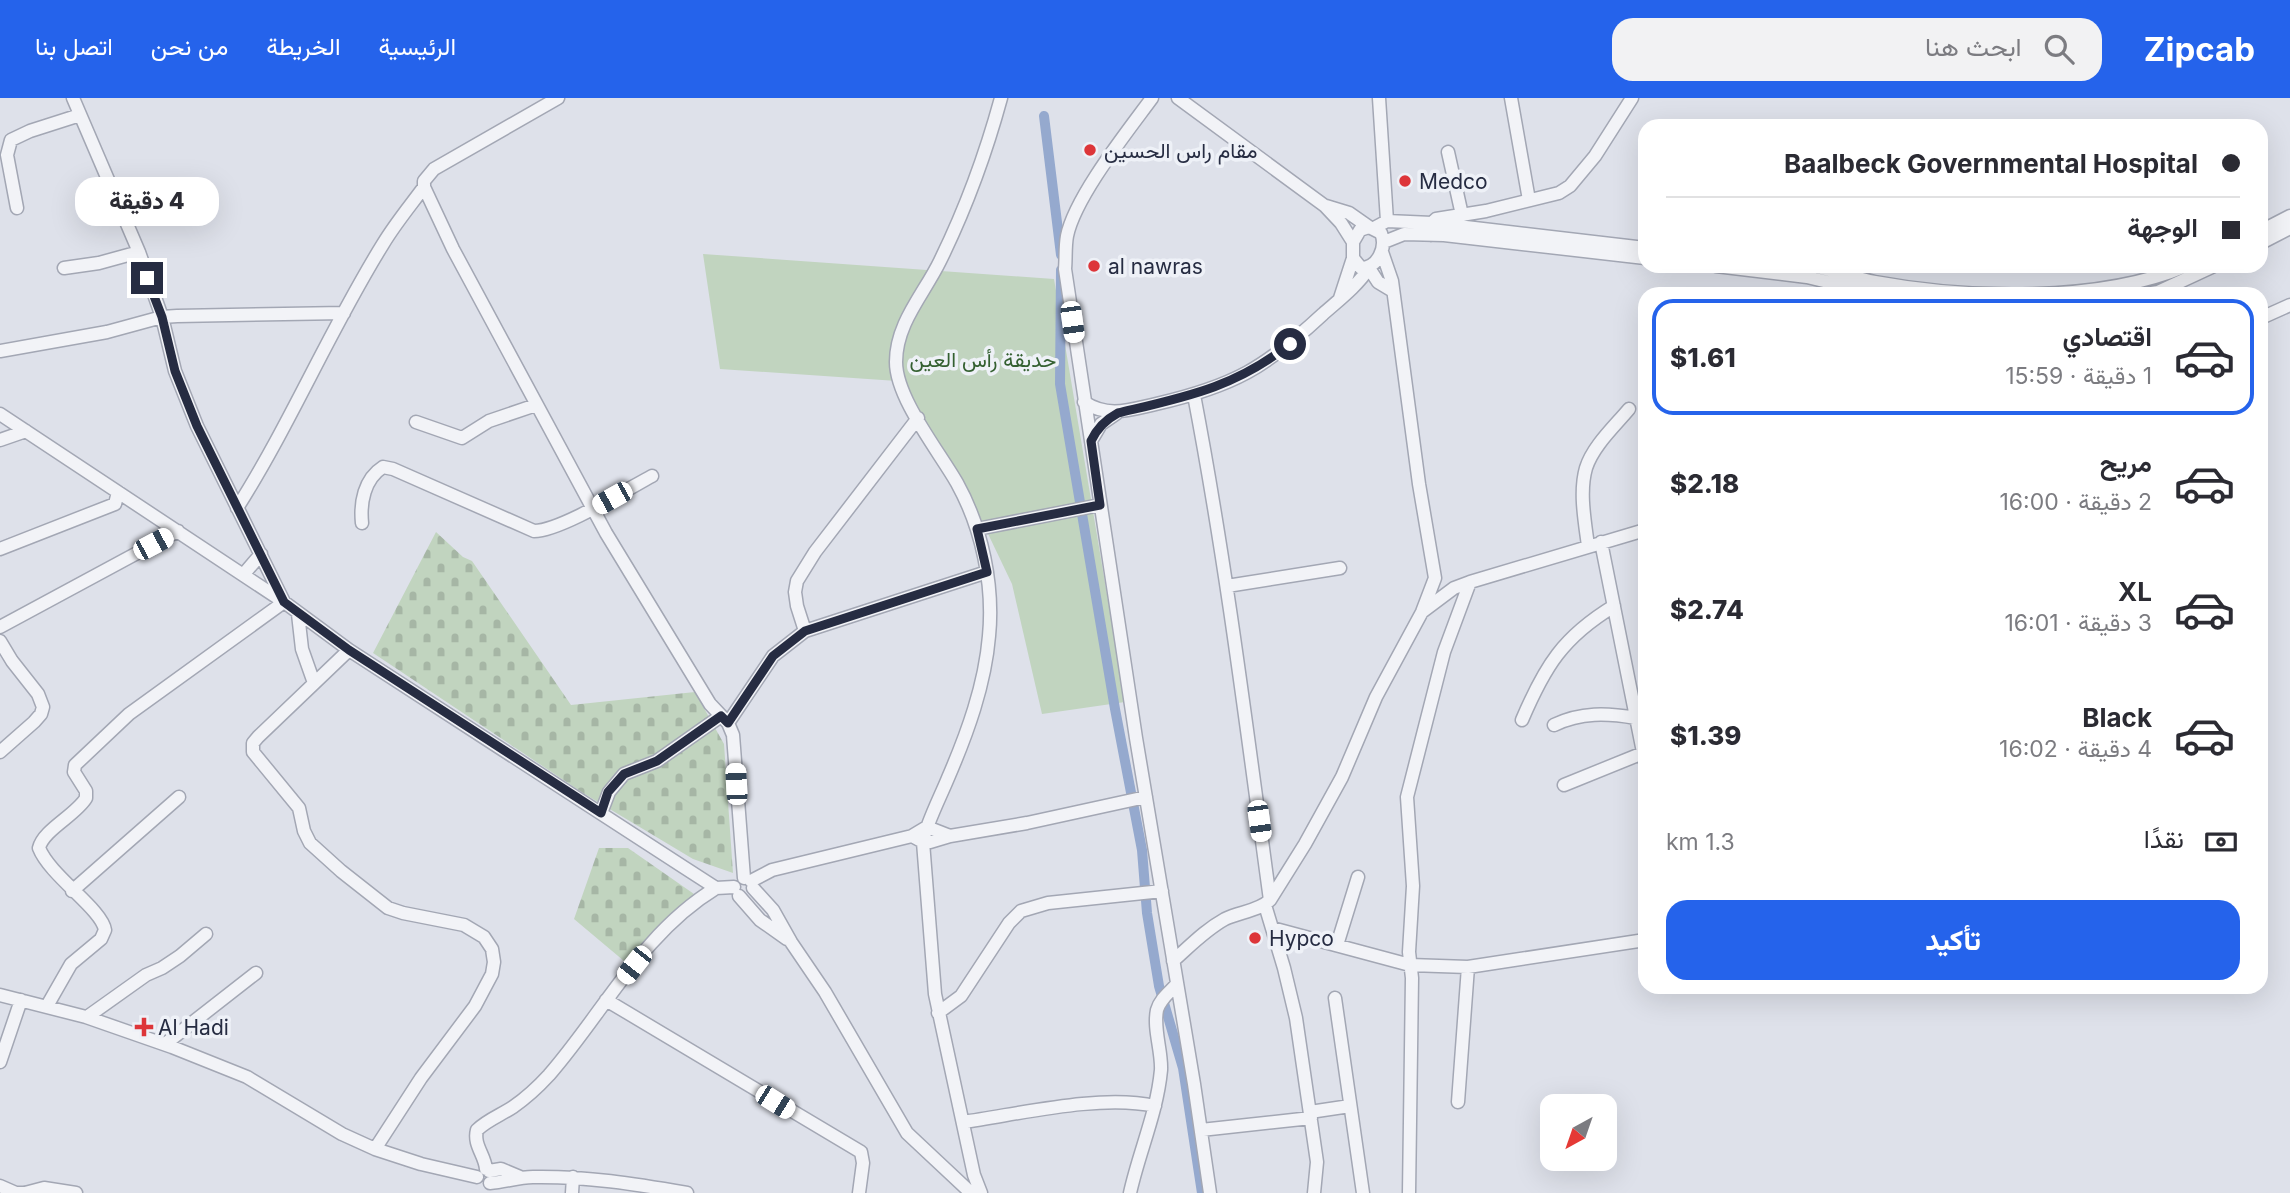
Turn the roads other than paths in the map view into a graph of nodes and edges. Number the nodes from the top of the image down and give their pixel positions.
1 (73, 98) edge
2 (558, 98) edge
3 (1001, 98) edge
4 (1152, 98) edge
5 (1178, 98) edge
6 (1379, 98) edge
7 (1511, 98) edge
8 (1632, 98) edge
9 (80, 116) junction
10 (1448, 152) dead end
11 (424, 187) junction
12 (1529, 200) junction
13 (1325, 206) junction
14 (18, 208) dead end
15 (1462, 215) junction
16 (2290, 216) edge
17 (1387, 220) junction
18 (2268, 227) edge
19 (1371, 228) junction
20 (2290, 228) edge
21 (1432, 229) junction
22 (2268, 239) edge
23 (1353, 242) junction
24 (1561, 243) junction
25 (1383, 247) junction
26 (1638, 248) edge
27 (139, 252) junction
28 (1638, 257) edge
29 (1353, 258) junction
30 (64, 268) dead end
31 (1369, 268) junction
32 (1774, 273) edge
33 (1841, 273) edge
34 (2167, 273) edge
35 (2198, 273) edge
36 (2154, 278) junction
37 (1849, 287) edge
38 (1916, 287) edge
39 (2114, 287) edge
40 (2154, 287) edge
41 (2167, 287) edge
42 (1353, 288) junction
43 (1388, 288) junction
44 (1340, 298) junction
45 (2290, 304) edge
46 (344, 313) junction
47 (2268, 315) edge
48 (162, 317) junction
49 (0, 351) edge
50 (1194, 395) junction
51 (1084, 402) junction
52 (536, 405) junction
53 (1629, 409) dead end
54 (1118, 413) junction
55 (0, 414) edge
56 (918, 418) junction
57 (416, 422) dead end
58 (26, 431) junction
59 (0, 440) edge
60 (1091, 441) junction
61 (652, 476) dead end
62 (118, 492) junction
63 (1096, 506) junction
64 (237, 508) junction
65 (593, 509) junction
66 (362, 523) dead end
67 (977, 529) junction
68 (178, 531) junction
69 (1638, 532) edge
70 (1601, 542) junction
71 (1588, 546) junction
72 (0, 549) edge
73 (261, 555) junction
74 (1340, 568) dead end
75 (987, 572) junction
76 (243, 575) junction
77 (1435, 578) junction
78 (1470, 582) junction
79 (1227, 586) junction
80 (1454, 588) junction
81 (284, 602) junction
82 (1614, 606) junction
83 (1422, 612) junction
84 (298, 614) junction
85 (0, 627) edge
86 (805, 631) junction
87 (0, 641) edge
88 (349, 650) junction
89 (314, 683) junction
90 (1636, 718) junction
91 (724, 720) junction
92 (1522, 720) dead end
93 (1554, 725) dead end
94 (1638, 728) edge
95 (0, 752) edge
96 (1638, 759) edge
97 (1564, 785) dead end
98 (179, 797) dead end
99 (1134, 800) junction
100 (601, 813) junction
101 (931, 824) junction
102 (950, 836) junction
103 (923, 843) junction
104 (1357, 877) dead end
105 (744, 886) junction
106 (716, 888) junction
107 (72, 891) junction
108 (1150, 892) junction
109 (1268, 902) junction
110 (1272, 929) junction
111 (206, 934) dead end
112 (1638, 941) edge
113 (1337, 946) junction
114 (1173, 961) junction
115 (1410, 965) junction
116 (1468, 967) junction
117 (256, 973) dead end
118 (1177, 984) junction
119 (935, 994) junction
120 (0, 995) edge
121 (961, 996) junction
122 (1335, 998) dead end
123 (21, 1000) junction
124 (606, 1000) junction
125 (47, 1006) junction
126 (938, 1013) junction
127 (87, 1017) junction
128 (165, 1044) junction
129 (0, 1062) edge
130 (1458, 1102) dead end
131 (1155, 1106) junction
132 (1350, 1106) junction
133 (1310, 1115) junction
134 (963, 1122) junction
135 (1201, 1130) junction
136 (375, 1149) junction
137 (573, 1177) junction
138 (484, 1178) edge
139 (0, 1186) edge
140 (24, 1193) edge
141 (76, 1193) edge
142 (572, 1193) edge
143 (687, 1193) edge
144 (859, 1193) edge
145 (971, 1193) edge
146 (981, 1193) edge
147 (1130, 1193) edge
148 (1210, 1193) edge
149 (1314, 1193) edge
150 (1363, 1193) edge
151 (1409, 1193) edge

1 - 9 street
2 - 11 street
3 - 56 street
4 - 51 street
5 - 13 street
6 - 17 street
7 - 12 street
8 - 12 street
9 - 14 street
9 - 27 street
10 - 15 street
11 - 46 street
11 - 52 street
12 - 15 street
13 - 19 street
13 - 23 street
15 - 21 street
16 - 18 street
17 - 19 street
17 - 21 street
19 - 23 street
19 - 25 street
20 - 22 street
21 - 24 street
21 - 25 street
23 - 29 street
24 - 26 street
24 - 28 street
25 - 31 street
25 - 43 street
27 - 30 street
27 - 48 street
29 - 31 street
29 - 44 street
31 - 42 street
31 - 43 street
32 - 37 street
33 - 38 street
34 - 36 street
35 - 41 street
36 - 39 street
36 - 40 street
42 - 43 street
42 - 44 street
43 - 77 street
44 - 50 street
45 - 47 street
46 - 48 street
46 - 64 street
48 - 49 street
48 - 64 street
50 - 54 street
50 - 79 street
51 - 54 street
51 - 60 street
52 - 57 street
52 - 65 street
53 - 71 street
54 - 60 street
55 - 58 street
56 - 67 street
56 - 86 street
58 - 59 street
58 - 62 street
60 - 63 street
61 - 65 street
62 - 68 street
62 - 72 street
63 - 67 street
63 - 99 street
64 - 73 street
65 - 66 street
65 - 91 street
67 - 75 street
68 - 76 street
68 - 85 street
69 - 70 street
70 - 71 street
70 - 82 street
71 - 78 street
73 - 76 street
73 - 81 street
74 - 79 street
75 - 86 street
75 - 101 street
76 - 81 street
77 - 80 street
77 - 83 street
78 - 80 street
78 - 115 street
79 - 109 street
80 - 83 street
81 - 84 street
81 - 107 street
82 - 90 street
82 - 92 street
83 - 109 street
84 - 88 street
84 - 89 street
86 - 91 street
87 - 95 street
88 - 89 street
88 - 100 street
89 - 136 street
90 - 93 street
90 - 94 street
91 - 100 street
91 - 105 street
96 - 97 street
98 - 107 street
99 - 102 street
99 - 108 street
100 - 106 street
101 - 102 street
101 - 103 street
101 - 103 street
102 - 103 street
103 - 105 street
103 - 119 street
104 - 113 street
105 - 106 street
105 - 145 street
106 - 124 street
107 - 125 street
108 - 114 street
108 - 121 street
109 - 110 street
109 - 114 street
110 - 113 street
110 - 133 street
111 - 127 street
112 - 116 street
113 - 115 street
114 - 118 street
115 - 116 street
115 - 151 street
116 - 130 street
117 - 128 street
118 - 131 street
118 - 135 street
119 - 121 street
119 - 126 street
120 - 123 street
121 - 126 street
122 - 132 street
123 - 125 street
123 - 129 street
124 - 138 street
124 - 144 street
125 - 127 street
126 - 134 street
127 - 128 street
128 - 136 street
131 - 134 street
131 - 147 street
132 - 133 street
132 - 150 street
133 - 135 street
133 - 149 street
134 - 146 street
135 - 148 street
136 - 138 street
137 - 138 street
137 - 142 street
137 - 143 street
139 - 140 street
140 - 141 street

